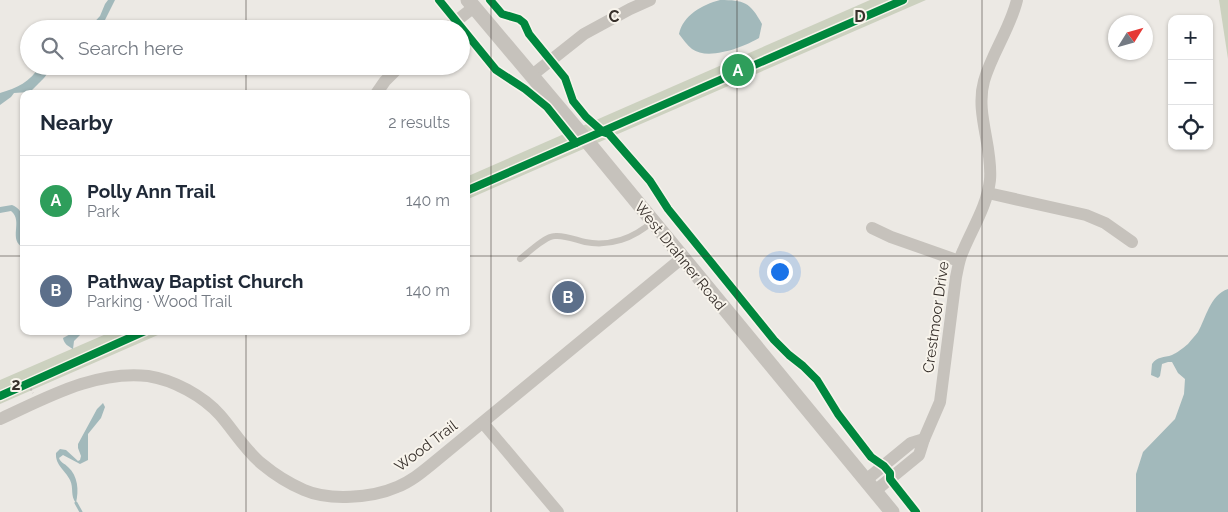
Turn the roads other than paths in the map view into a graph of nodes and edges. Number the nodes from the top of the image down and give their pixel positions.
1 (650, 0) edge
2 (1017, 0) edge
3 (471, 4) edge
4 (455, 20) edge
5 (391, 75) edge
6 (531, 76) junction
7 (379, 90) edge
8 (988, 193) junction
9 (652, 221) junction
10 (872, 228) dead end
11 (1132, 242) dead end
12 (682, 258) junction
13 (520, 259) dead end
14 (960, 261) junction
15 (0, 419) edge
16 (483, 423) junction
17 (871, 486) junction
18 (558, 512) edge
19 (892, 512) edge

1 - 6 street
2 - 8 street, Crestmoor Drive
3 - 4 street
3 - 6 street, West Drahner Road
5 - 7 street
6 - 9 street, West Drahner Road
8 - 11 street
8 - 14 street, Crestmoor Drive
9 - 12 street, West Drahner Road
9 - 13 lane
10 - 14 street
12 - 16 street, Wood Trail
12 - 17 street, West Drahner Road
14 - 17 street, Crestmoor Drive
15 - 16 street, Wood Trail
16 - 18 street
17 - 19 street, West Drahner Road

